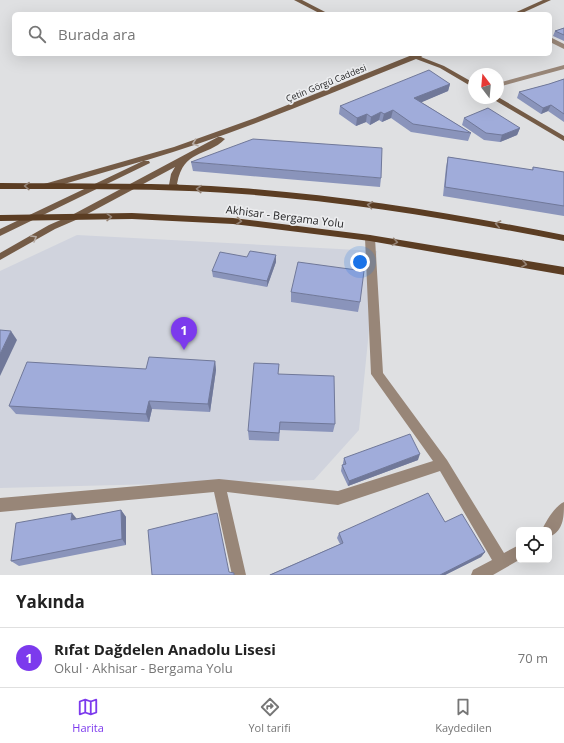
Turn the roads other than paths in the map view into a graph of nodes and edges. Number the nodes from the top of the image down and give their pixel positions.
1 (297, 0) edge
2 (548, 0) edge
3 (322, 12) edge
4 (520, 12) edge
5 (552, 40) edge
6 (564, 47) edge
7 (414, 56) edge
8 (418, 56) edge
9 (564, 66) edge
10 (468, 82) edge
11 (504, 83) edge
12 (504, 103) edge
13 (258, 120) junction
14 (564, 139) edge
15 (177, 149) junction
16 (185, 157) junction
17 (0, 186) edge
18 (47, 186) junction
19 (98, 186) junction
20 (132, 186) junction
21 (181, 188) junction
22 (75, 217) junction
23 (0, 218) edge
24 (29, 218) junction
25 (0, 233) edge
26 (370, 238) junction
27 (564, 238) edge
28 (0, 257) edge
29 (564, 271) edge
30 (443, 464) junction
31 (220, 485) junction
32 (0, 505) edge
33 (564, 509) edge
34 (551, 527) edge
35 (516, 554) edge
36 (502, 563) junction
37 (239, 575) edge
38 (478, 575) edge

1 - 3 main road
2 - 4 main road
5 - 6 street
7 - 13 main road, Çetin Görgü Caddesi
8 - 10 main road
9 - 11 street
12 - 14 main road
13 -> 15 main road
13 - 16 main road
15 - 18 main road
15 - 19 main road
16 - 20 main road
16 - 21 main road
18 -> 17 main road, Akhisar - Bergama Yolu
18 - 19 main road, Akhisar - Bergama Yolu
19 - 20 main road, Akhisar - Bergama Yolu
19 - 24 main road
20 - 21 main road, Akhisar - Bergama Yolu
20 - 22 main road
27 -> 21 main road, Akhisar - Bergama Yolu
22 - 24 main road, Akhisar - Bergama Yolu
22 -> 26 main road, Akhisar - Bergama Yolu
28 -> 22 main road
23 - 24 main road, Akhisar - Bergama Yolu
24 - 25 main road
26 -> 29 main road, Akhisar - Bergama Yolu
26 - 30 street
30 - 31 street
30 - 36 street
31 - 32 street
31 - 37 street
33 - 34 street
35 - 36 street
36 - 38 street

